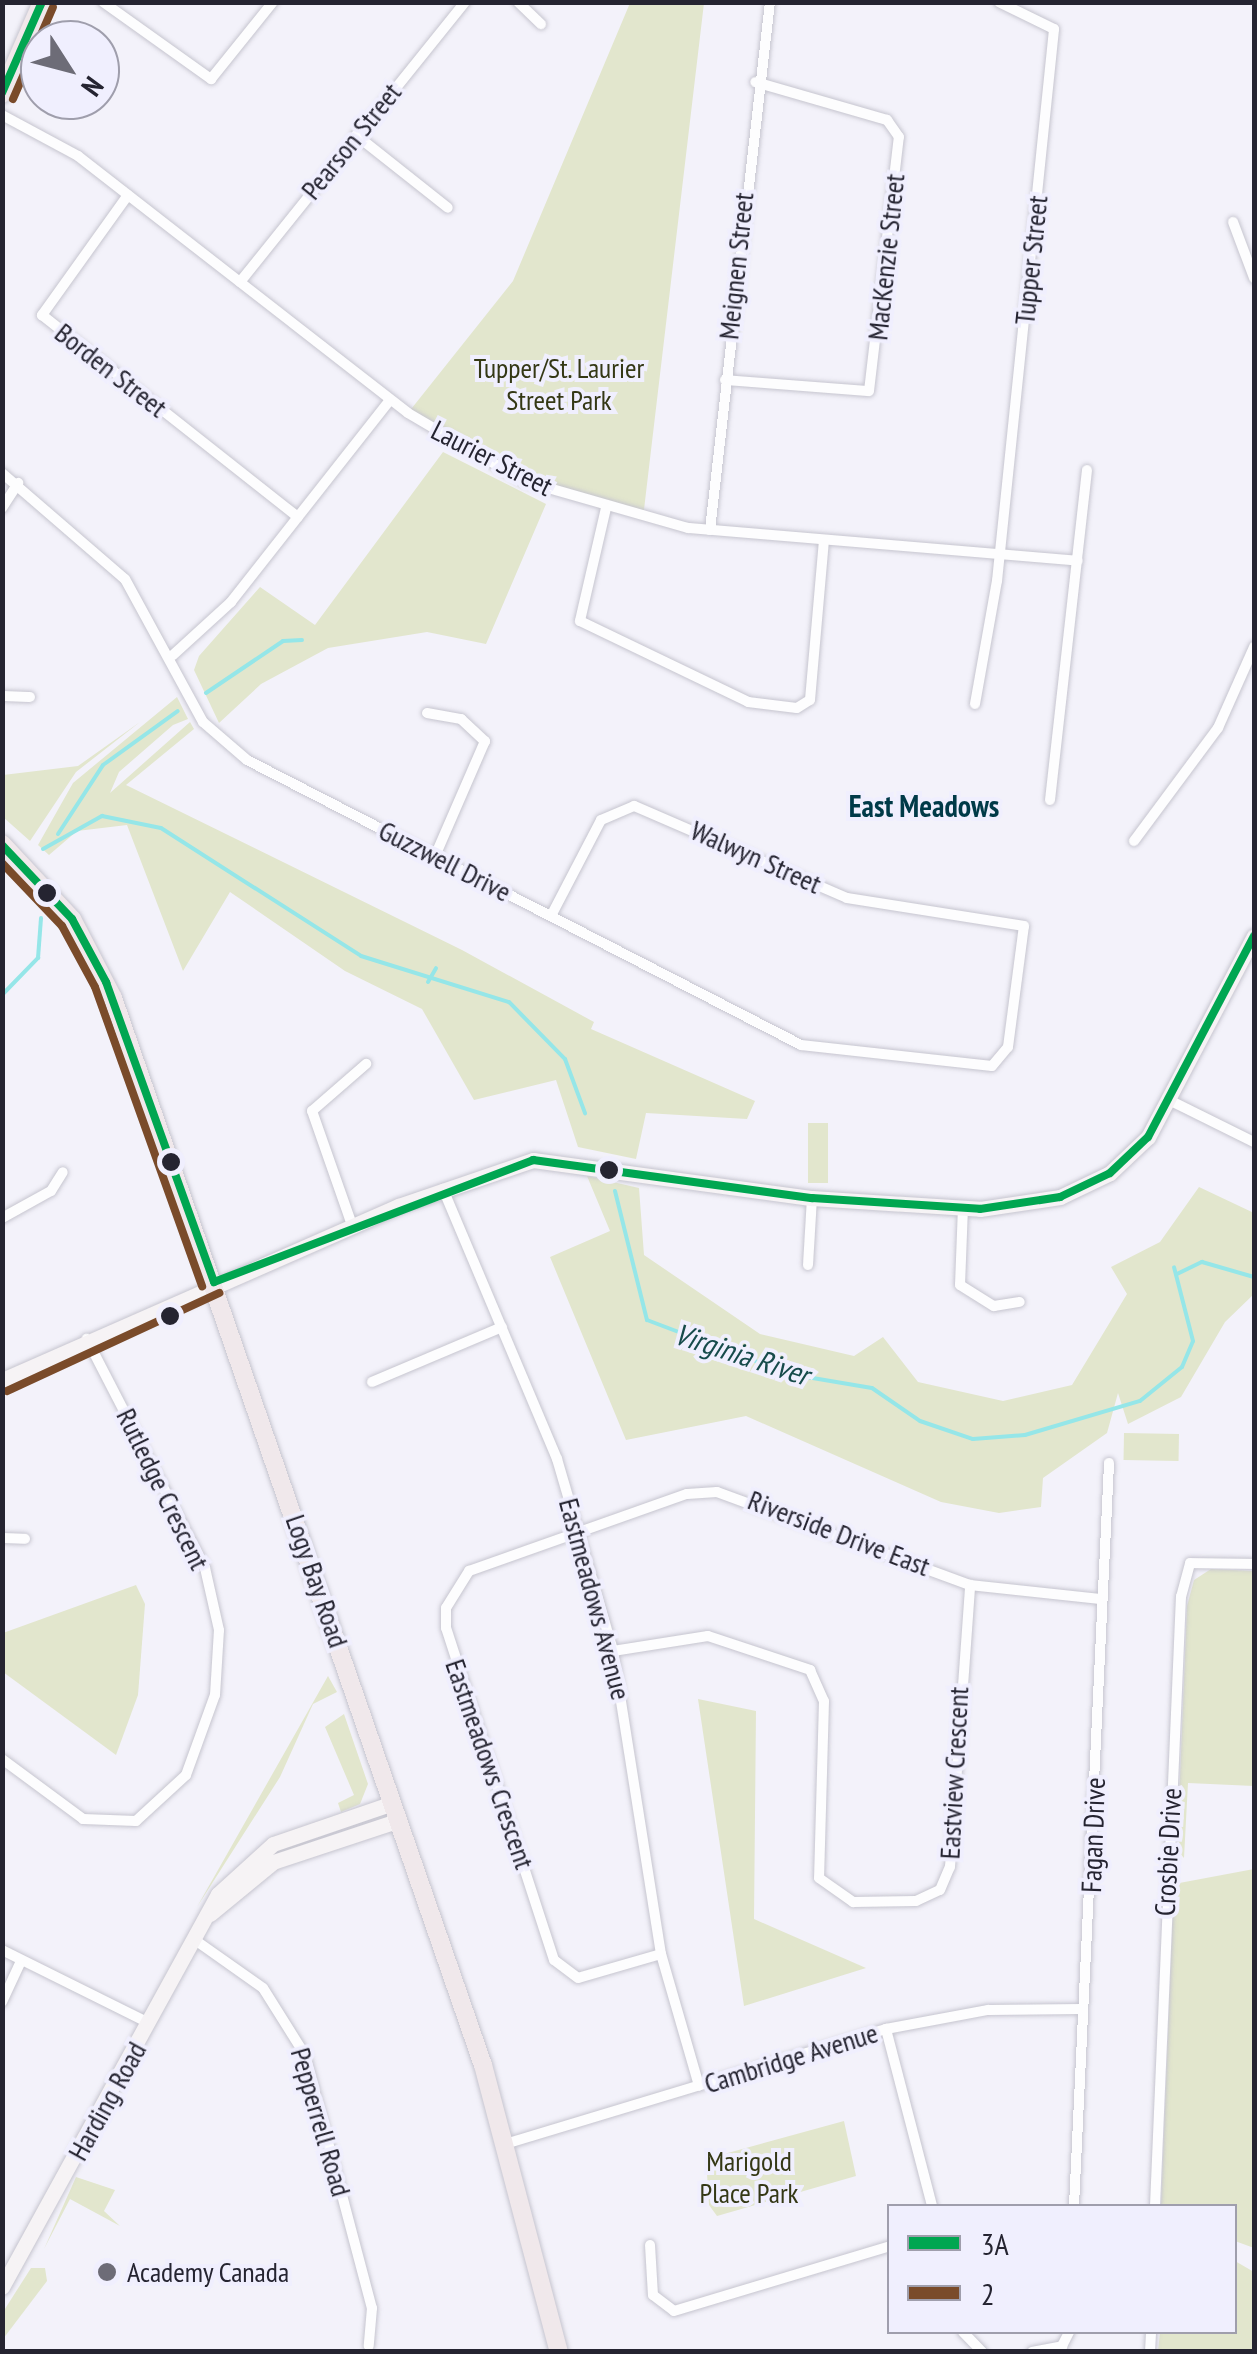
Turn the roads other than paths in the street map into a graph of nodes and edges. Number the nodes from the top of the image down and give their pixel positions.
1 (42, 2) edge
2 (103, 2) edge
3 (272, 2) edge
4 (466, 2) edge
5 (518, 2) edge
6 (770, 2) edge
7 (999, 2) edge
8 (541, 24) dead end
9 (755, 82) junction
10 (2, 94) edge
11 (2, 115) edge
12 (356, 135) junction
13 (128, 195) junction
14 (448, 208) dead end
15 (1234, 222) dead end
16 (1254, 278) edge
17 (240, 282) junction
18 (725, 380) junction
19 (390, 400) junction
20 (1086, 470) dead end
21 (2, 473) edge
22 (18, 483) junction
23 (2, 508) edge
24 (606, 508) junction
25 (298, 517) junction
26 (710, 530) junction
27 (824, 541) junction
28 (1000, 553) junction
29 (1078, 560) junction
30 (1254, 647) edge
31 (173, 655) junction
32 (2, 696) edge
33 (30, 697) dead end
34 (974, 704) dead end
35 (427, 714) dead end
36 (1050, 800) dead end
37 (1134, 841) dead end
38 (6, 849) edge
39 (434, 856) junction
40 (551, 916) junction
41 (1254, 936) edge
42 (1003, 1058) joint
43 (366, 1064) dead end
44 (1171, 1101) junction
45 (1254, 1142) edge
46 (63, 1172) dead end
47 (442, 1189) junction
48 (812, 1198) junction
49 (962, 1208) junction
50 (2, 1218) edge
51 (352, 1226) junction
52 (808, 1265) dead end
53 (214, 1282) junction
54 (1020, 1302) dead end
55 (502, 1327) junction
56 (87, 1338) junction
57 (2, 1380) edge
58 (372, 1382) dead end
59 (1109, 1463) dead end
60 (578, 1530) junction
61 (2, 1538) edge
62 (24, 1538) dead end
63 (1254, 1564) edge
64 (970, 1584) junction
65 (1102, 1599) junction
66 (614, 1651) junction
67 (2, 1759) edge
68 (396, 1811) junction
69 (195, 1940) junction
70 (2, 1950) edge
71 (662, 1954) junction
72 (21, 1961) junction
73 (2, 2002) edge
74 (1082, 2010) junction
75 (150, 2023) junction
76 (886, 2029) junction
77 (699, 2086) junction
78 (505, 2144) junction
79 (931, 2204) edge
80 (1074, 2204) edge
81 (1155, 2204) edge
82 (650, 2245) dead end
83 (887, 2247) edge
84 (2, 2287) edge
85 (1068, 2334) edge
86 (370, 2346) dead end
87 (559, 2352) edge
88 (1032, 2352) edge

1 - 10 main road
2 - 3 street
4 - 12 street, Pearson Street
5 - 8 street
6 - 9 street, Meignen Street
7 - 28 street, Tupper Street
9 - 18 street, Meignen Street
9 - 18 street, MacKenzie Street
11 - 13 street, Laurier Street
12 - 14 street
12 - 17 street, Pearson Street
13 - 17 street, Laurier Street
13 - 25 street, Borden Street
15 - 16 street
17 - 19 street, Laurier Street
18 - 26 street, Meignen Street
19 - 24 street, Laurier Street
19 - 25 street
20 - 29 street
21 - 22 street, Guzzwell Drive
22 - 23 street
22 - 31 street, Guzzwell Drive
24 - 26 street, Laurier Street
24 - 27 street
25 - 31 street
26 - 27 street, Laurier Street
27 - 28 street, Laurier Street
28 - 29 street, Laurier Street
28 - 34 street
29 - 36 street
30 - 37 street
31 - 39 street, Guzzwell Drive
32 - 33 street
35 - 39 street
38 - 53 main road, Logy Bay Road
39 - 40 street, Guzzwell Drive
40 - 42 street, Guzzwell Drive
40 - 42 street, Walwyn Street
41 - 44 street
43 - 51 street
44 - 45 street
44 - 49 street
46 - 50 street
47 - 48 street
47 - 51 street
47 - 55 street, Eastmeadows Avenue
48 - 49 street
48 - 52 street
49 - 54 street
51 - 53 street
53 - 56 street
53 - 68 main road, Logy Bay Road
55 - 58 street
55 - 60 street, Eastmeadows Avenue
56 - 57 street
56 - 67 street, Rutledge Crescent
59 - 65 street, Fagan Drive
60 - 64 street, Riverside Drive East
60 - 66 street, Eastmeadows Avenue
60 - 71 street, Eastmeadows Crescent
61 - 62 street
63 - 81 street, Crosbie Drive
64 - 65 street, Riverside Drive East
64 - 66 street, Eastview Crescent
65 - 74 street, Fagan Drive
66 - 71 street, Eastmeadows Avenue
68 - 69 street, Harding Road
68 - 78 main road, Logy Bay Road
69 - 75 street, Harding Road
69 - 86 street, Pepperrell Road
70 - 72 street
71 - 77 street, Eastmeadows Avenue
72 - 73 street
72 - 75 street
74 - 76 street, Cambridge Avenue
74 - 80 street, Fagan Drive
75 - 84 street, Harding Road
76 - 77 street, Cambridge Avenue
76 - 79 street
77 - 78 street, Cambridge Avenue
78 - 87 main road, Logy Bay Road
82 - 83 street
85 - 88 street

